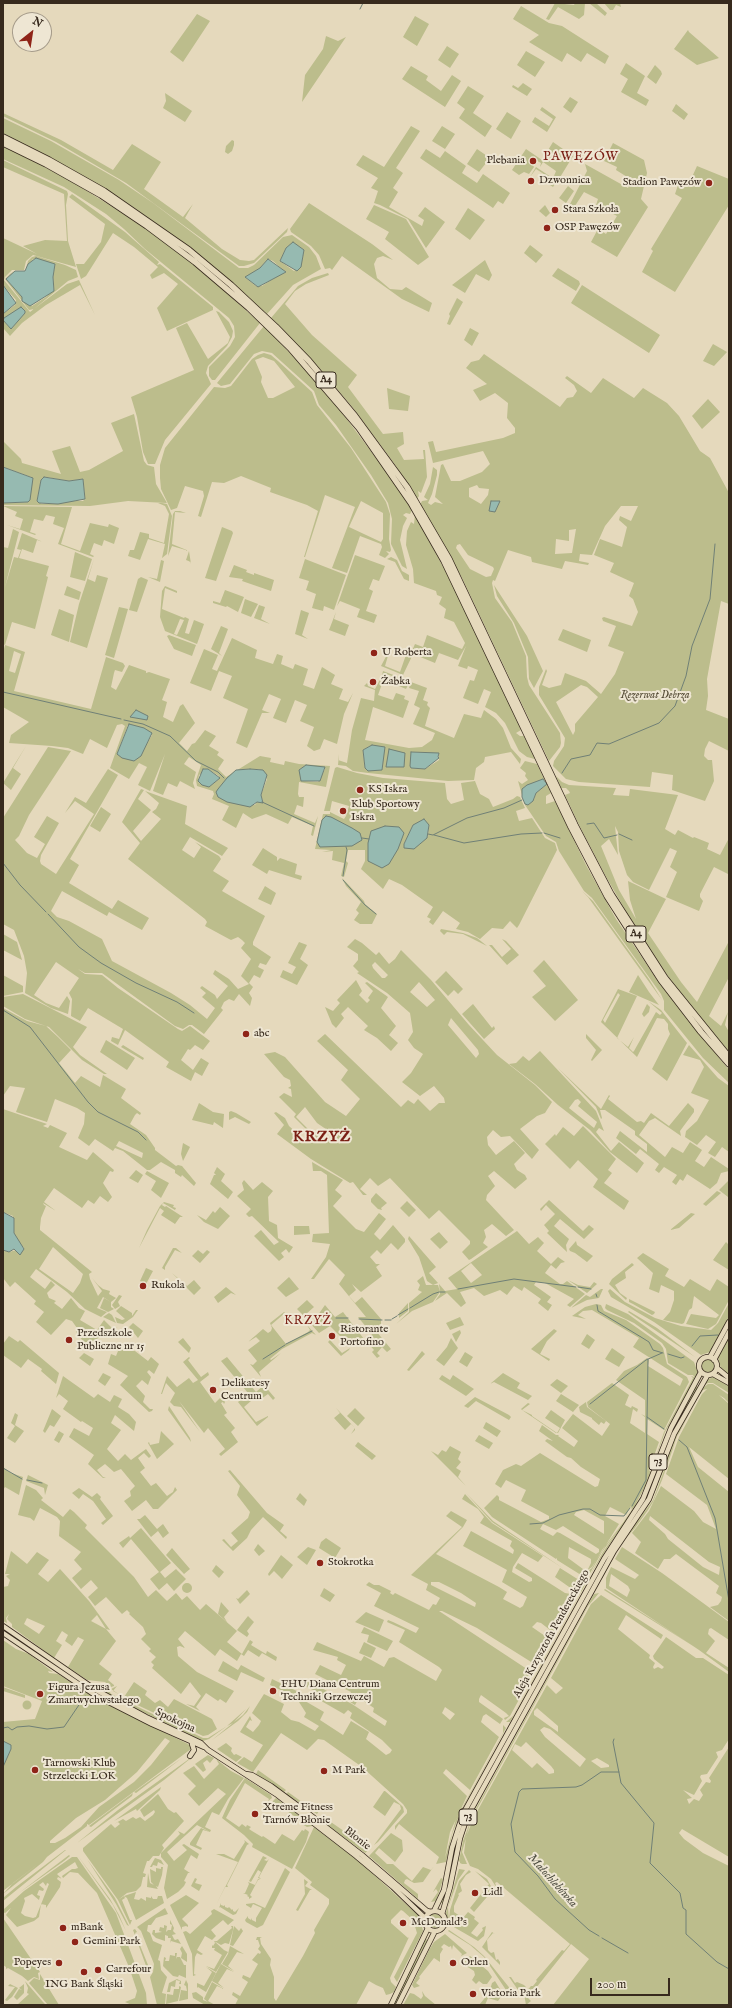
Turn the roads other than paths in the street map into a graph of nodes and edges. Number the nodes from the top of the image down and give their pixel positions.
1 (3, 137) edge
2 (3, 143) edge
3 (528, 731) junction
4 (560, 799) junction
5 (729, 1057) edge
6 (729, 1064) edge
7 (729, 1322) edge
8 (729, 1332) edge
9 (712, 1359) junction
10 (717, 1368) junction
11 (700, 1372) junction
12 (713, 1374) junction
13 (707, 1376) junction
14 (729, 1378) edge
15 (729, 1383) edge
16 (3, 1626) edge
17 (3, 1633) edge
18 (191, 1742) junction
19 (204, 1747) junction
20 (190, 1756) dead end
21 (246, 1774) junction
22 (433, 1911) junction
23 (442, 1914) junction
24 (425, 1918) junction
25 (428, 1928) junction
26 (435, 1931) junction
27 (391, 2005) edge
28 (398, 2005) edge

1 - 3 highway, A4
2 - 3 highway, A4
3 - 4 highway, A4
4 - 5 highway, A4
4 - 6 highway, A4
7 - 9 main road, 73
8 - 9 main road, 73
9 - 10 main road
9 - 11 main road, 73
10 - 12 main road
10 - 14 main road
11 - 13 main road
11 - 22 main road, Aleja Krzysztofa Pendereckiego / 73
12 - 13 main road
12 - 15 main road
13 - 23 main road, Aleja Krzysztofa Pendereckiego / 73
16 - 19 main road, Spokojna
17 - 18 main road, Spokojna
18 - 19 main road, Spokojna
18 - 20 main road
19 - 21 main road, Błonie
21 - 22 main road, Błonie
21 - 24 main road, Błonie
22 - 23 main road
22 - 24 main road, 73
23 - 26 main road, 73
24 - 25 main road
25 - 26 main road
25 - 27 main road
26 - 28 main road, 73

